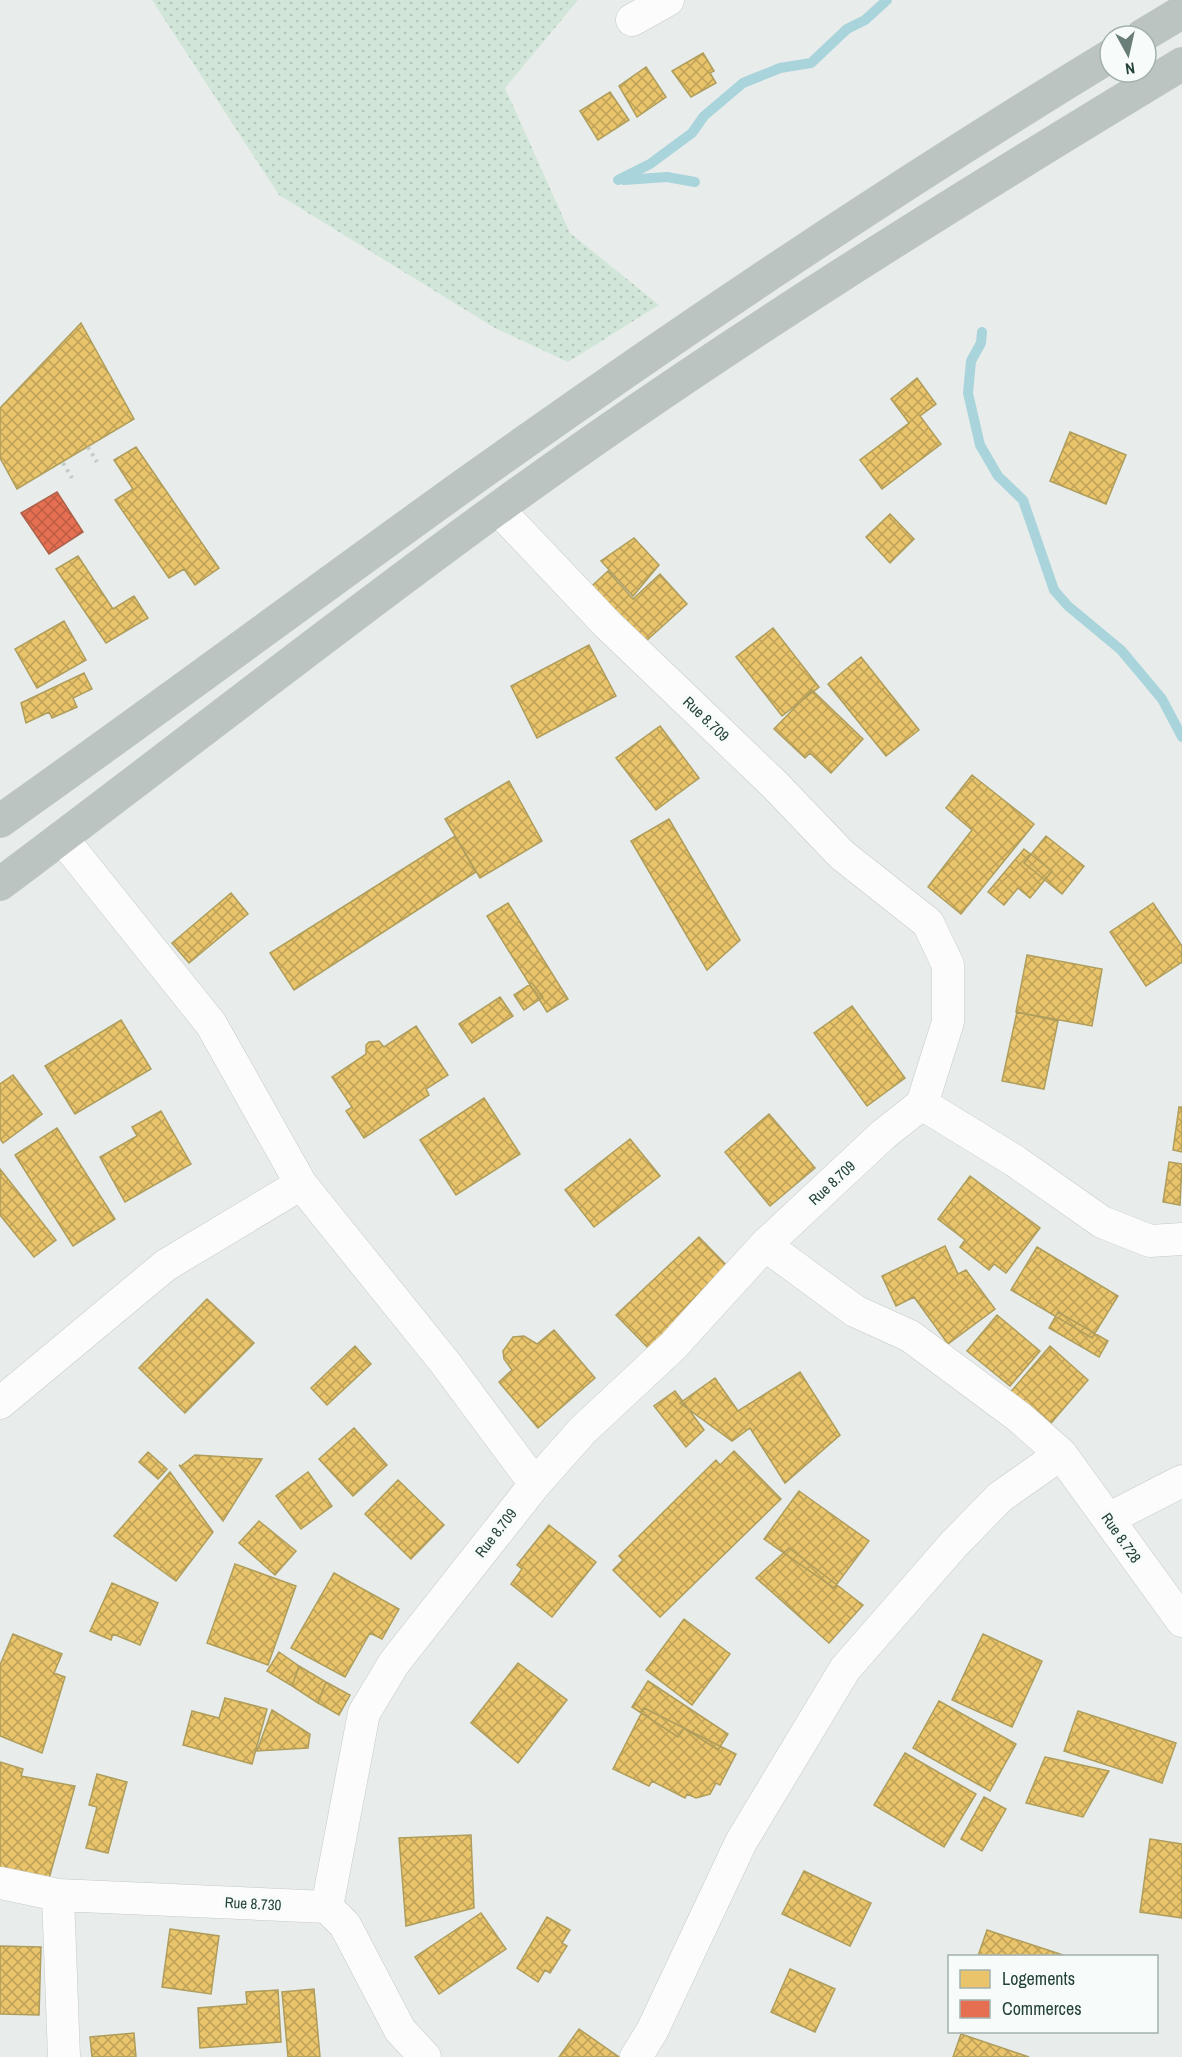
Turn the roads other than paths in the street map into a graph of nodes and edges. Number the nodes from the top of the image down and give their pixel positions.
1 (668, 0) edge
2 (1182, 12) edge
3 (632, 20) dead end
4 (1158, 26) edge
5 (1098, 63) edge
6 (1182, 64) edge
7 (498, 509) junction
8 (2, 813) edge
9 (62, 838) junction
10 (0, 884) edge
11 (922, 1104) junction
12 (301, 1184) junction
13 (1182, 1239) edge
14 (765, 1245) junction
15 (0, 1402) edge
16 (1061, 1454) junction
17 (1182, 1481) edge
18 (535, 1484) junction
19 (1108, 1519) junction
20 (1182, 1621) edge
21 (0, 1883) edge
22 (58, 1895) junction
23 (327, 1907) junction
24 (64, 2057) edge
25 (425, 2057) edge
26 (636, 2057) edge

1 - 3 street
2 - 4 highway
5 - 8 highway
6 - 7 highway
7 - 9 highway
7 - 11 street, Rue 8.709
9 - 10 highway
9 - 12 street
11 - 13 street
11 - 14 street, Rue 8.709
12 - 15 street
12 - 18 street
14 - 16 street, Rue 8.728
14 - 18 street, Rue 8.709
16 - 19 street, Rue 8.728
16 - 26 street
17 - 19 street
18 - 23 street, Rue 8.709
19 - 20 street, Rue 8.728
21 - 22 street, Rue 8.730
22 - 23 street, Rue 8.730
22 - 24 street
23 - 25 street

